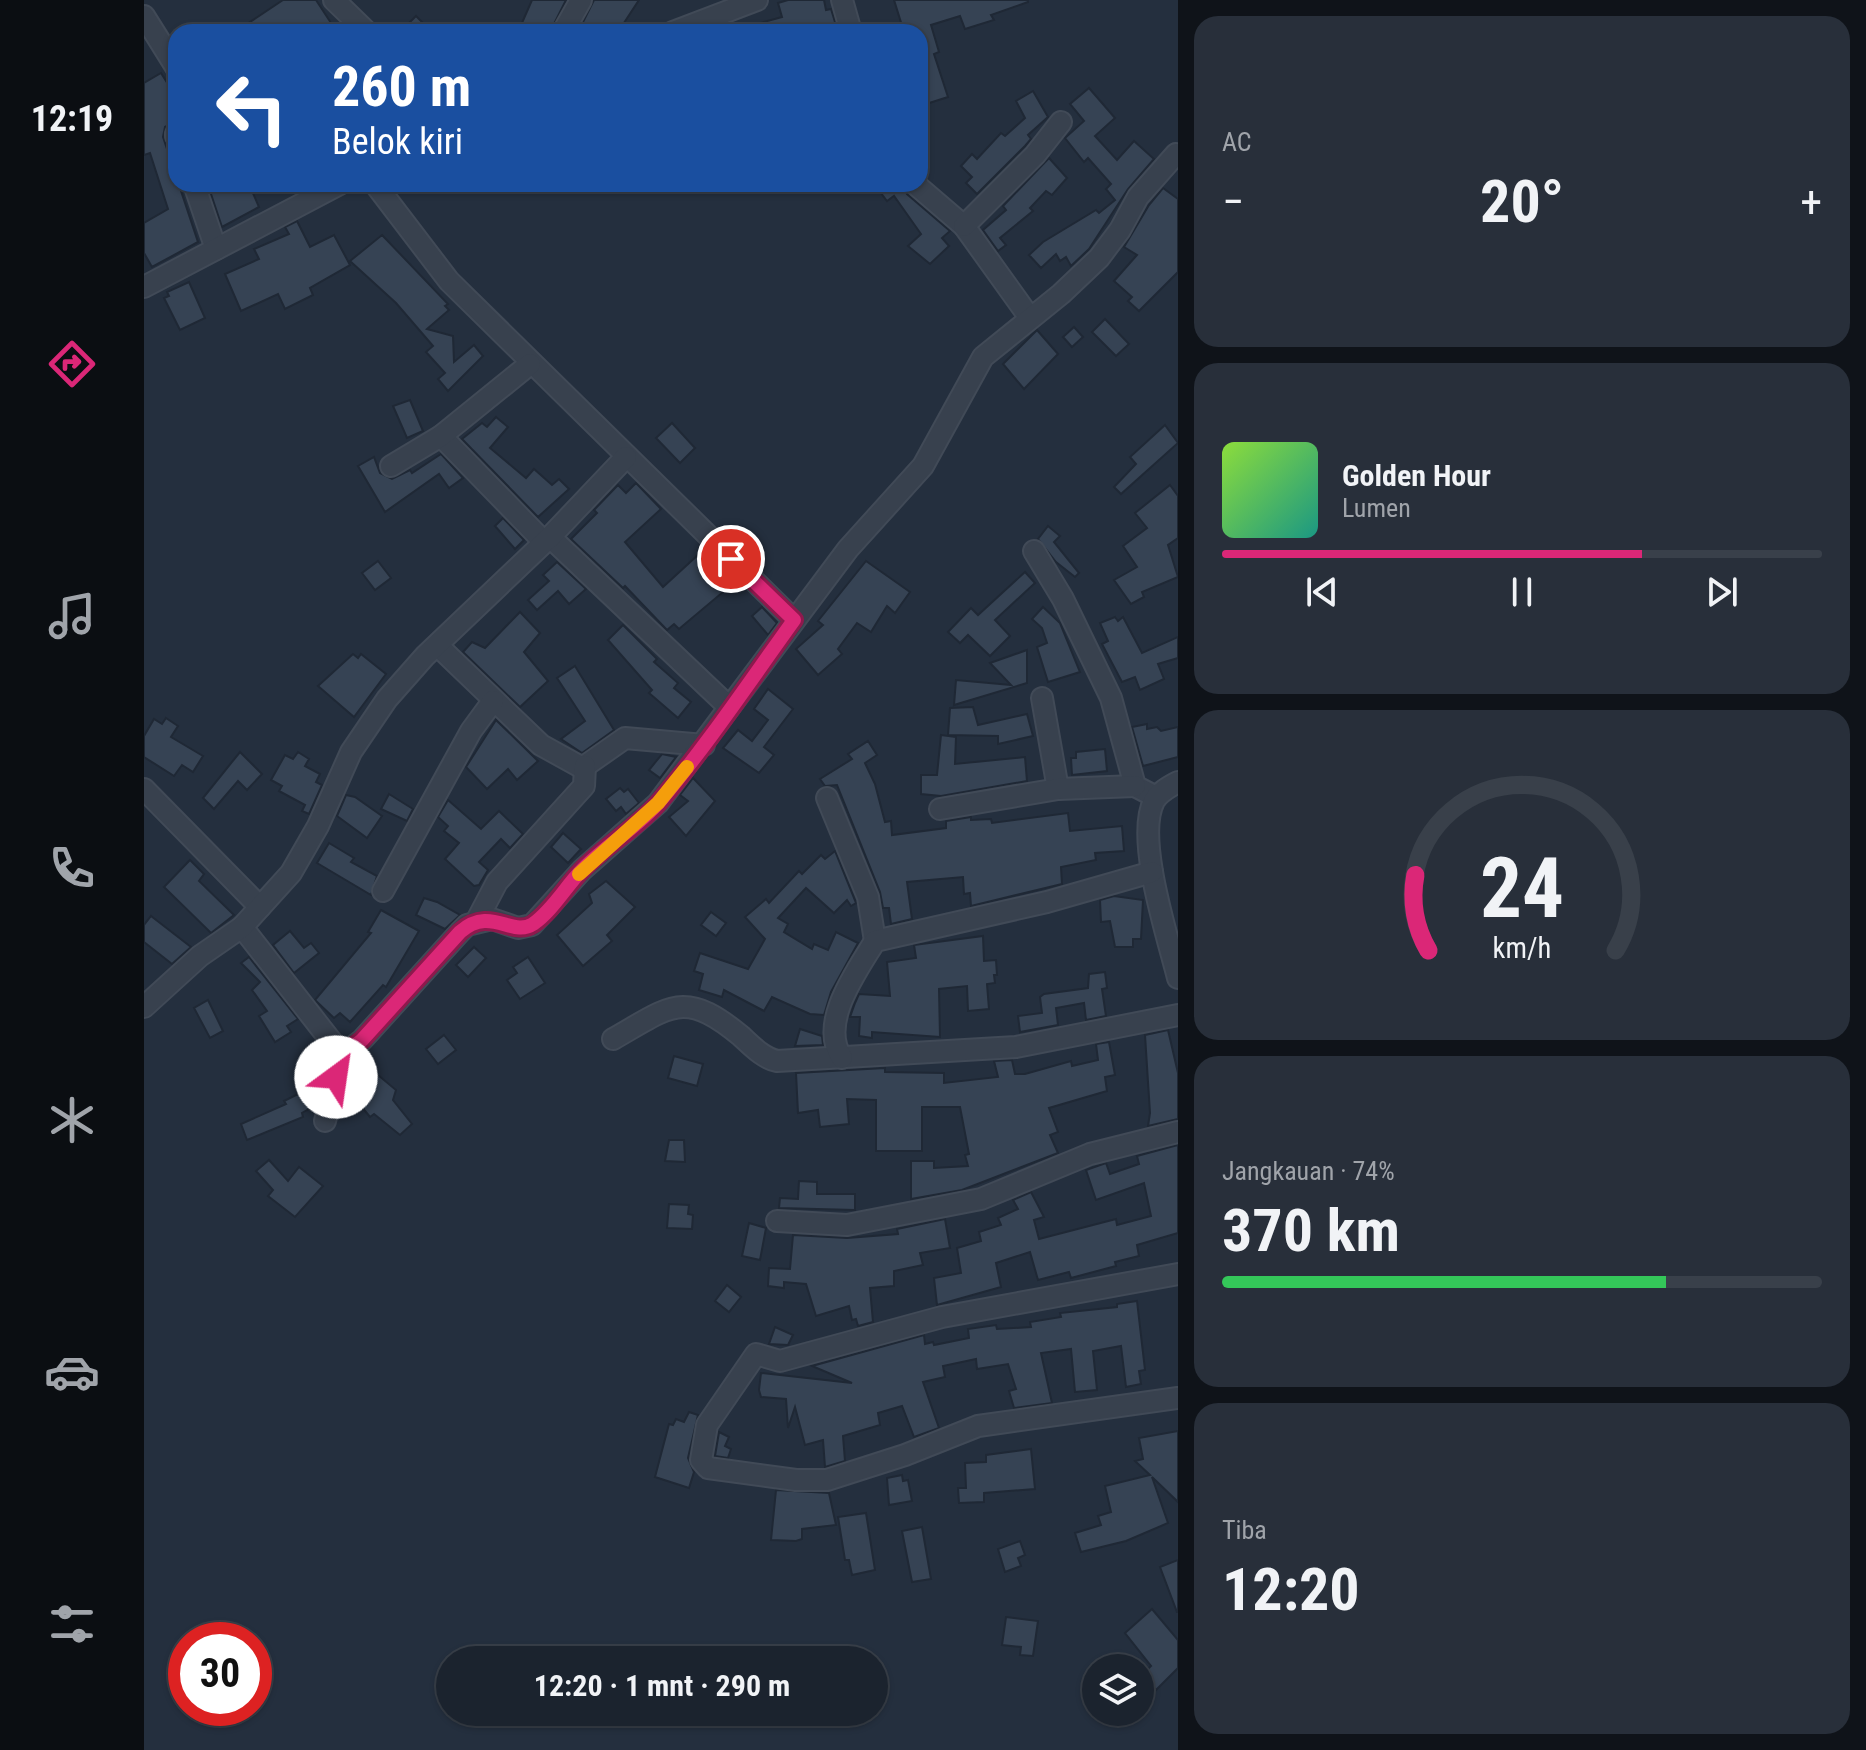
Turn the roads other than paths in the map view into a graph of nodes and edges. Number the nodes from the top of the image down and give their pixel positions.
1 (334, 0) edge
2 (581, 0) edge
3 (757, 0) edge
4 (842, 0) edge
5 (144, 16) edge
6 (359, 24) edge
7 (568, 24) edge
8 (710, 24) edge
9 (849, 24) edge
10 (168, 54) edge
11 (1061, 122) dead end
12 (1176, 154) dead end
13 (197, 192) edge
14 (325, 192) edge
15 (381, 192) edge
16 (924, 192) edge
17 (964, 226) junction
18 (216, 249) junction
19 (144, 287) edge
20 (1030, 318) junction
21 (530, 364) junction
22 (441, 436) junction
23 (626, 457) junction
24 (391, 466) dead end
25 (547, 539) junction
26 (1034, 551) dead end
27 (794, 620) junction
28 (438, 646) junction
29 (1042, 698) dead end
30 (493, 701) junction
31 (729, 707) junction
32 (704, 745) junction
33 (585, 766) junction
34 (1178, 782) edge
35 (1135, 786) junction
36 (144, 789) edge
37 (1058, 789) junction
38 (1156, 797) junction
39 (827, 798) dead end
40 (940, 809) dead end
41 (1152, 872) junction
42 (383, 891) dead end
43 (260, 907) junction
44 (476, 922) junction
45 (242, 927) junction
46 (875, 941) junction
47 (1178, 978) edge
48 (144, 1007) edge
49 (1178, 1015) edge
50 (613, 1039) dead end
51 (342, 1055) junction
52 (842, 1058) junction
53 (325, 1121) dead end
54 (1178, 1132) edge
55 (777, 1221) dead end
56 (1178, 1274) edge
57 (1178, 1398) edge

1 - 6 street
2 - 7 street
3 - 8 street
4 - 9 street
5 - 10 street
11 - 17 street
12 - 20 street
13 - 18 street
14 - 18 street
15 - 21 street
16 - 17 street
17 - 20 street
18 - 19 street
20 - 27 street
21 - 22 street
21 - 23 street
22 - 24 street
22 - 25 street
23 - 25 street
23 - 27 street
25 - 28 street
25 - 31 street
26 - 35 street
27 - 31 street
28 - 30 street
28 - 43 street
29 - 37 street
30 - 33 street
30 - 42 street
31 - 32 street
32 - 33 street
32 - 44 street
33 - 44 street
34 - 38 street
35 - 37 street
35 - 38 street
36 - 43 street
37 - 40 street
38 - 41 street
39 - 46 street
41 - 46 street
41 - 47 street
43 - 45 street
44 - 51 street
45 - 48 street
45 - 51 street
46 - 52 street
49 - 52 street
50 - 52 street
51 - 53 street
54 - 55 street
56 - 57 street

